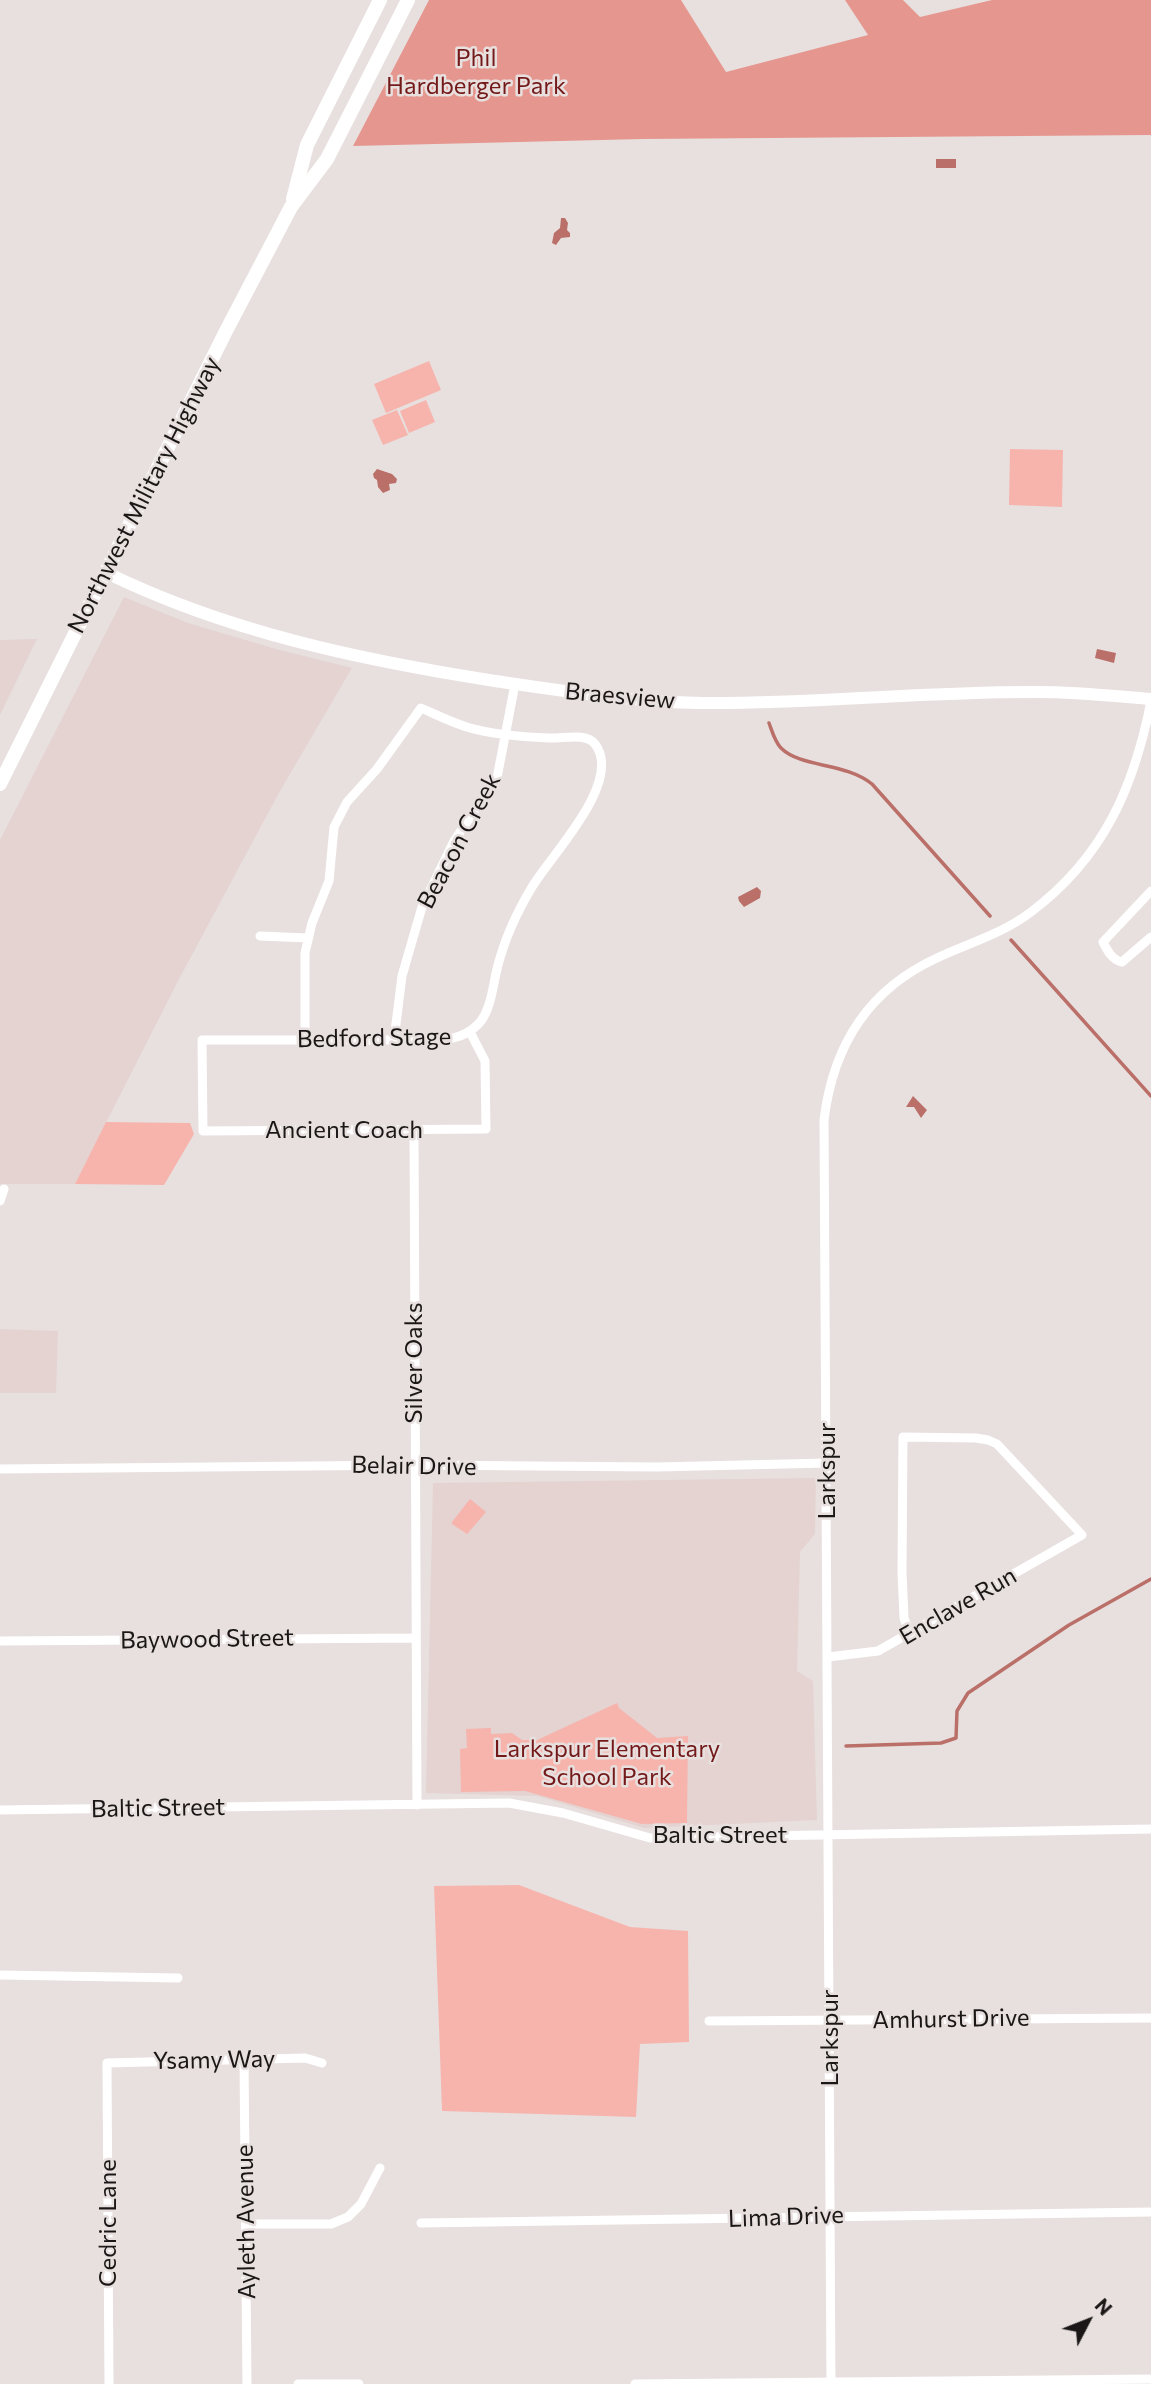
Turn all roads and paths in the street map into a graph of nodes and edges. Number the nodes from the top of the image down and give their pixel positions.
1 (380, 0) edge
2 (404, 1) edge
3 (291, 207) junction
4 (105, 572) junction
5 (515, 684) junction
6 (1151, 700) edge
7 (504, 733) junction
8 (0, 784) edge
9 (1151, 891) edge
10 (260, 936) dead end
11 (1151, 937) edge
12 (309, 938) junction
13 (470, 1032) junction
14 (304, 1040) junction
15 (394, 1040) junction
16 (203, 1130) joint
17 (414, 1130) junction
18 (4, 1189) dead end
19 (0, 1201) edge
20 (827, 1463) junction
21 (414, 1465) junction
22 (0, 1469) edge
23 (910, 1634) junction
24 (415, 1637) junction
25 (0, 1641) edge
26 (828, 1657) junction
27 (417, 1805) junction
28 (0, 1810) edge
29 (1151, 1829) edge
30 (830, 1834) junction
31 (0, 1975) edge
32 (178, 1978) dead end
33 (1151, 2018) edge
34 (709, 2021) dead end
35 (830, 2021) junction
36 (244, 2059) junction
37 (107, 2063) joint
38 (322, 2063) dead end
39 (380, 2168) dead end
40 (1151, 2212) edge
41 (831, 2216) junction
42 (421, 2223) dead end
43 (247, 2224) junction
44 (1151, 2379) edge
45 (831, 2383) edge
46 (109, 2384) edge
47 (247, 2384) edge
48 (298, 2384) edge
49 (359, 2384) edge
50 (635, 2384) edge

1 - 3 main road, Northwest Military Highway
2 - 3 main road, Northwest Military Highway
3 - 4 main road, Northwest Military Highway
4 - 5 street, Braesview
4 - 8 main road, Northwest Military Highway
5 - 6 street, Braesview
5 - 7 street, Beacon Creek
6 - 20 street, Larkspur
7 - 12 street
7 - 13 street, Bedford Stage
7 - 15 street, Beacon Creek
9 - 11 street
10 - 12 street
12 - 14 street
13 - 15 street, Bedford Stage
13 - 17 street, Ancient Coach
14 - 15 street, Bedford Stage
14 - 16 street, Bedford Stage
16 - 17 street, Ancient Coach
17 - 21 street, Silver Oaks
18 - 19 street
20 - 21 street, Belair Drive
20 - 26 street, Larkspur
21 - 22 street, Belair Drive
21 - 24 street, Silver Oaks
23 - 23 street, Enclave Run
23 - 26 street, Enclave Run
24 - 25 street, Baywood Street
24 - 27 street, Silver Oaks
26 - 30 street, Larkspur
27 - 28 street, Baltic Street
27 - 30 street, Baltic Street
29 - 30 street, Baltic Street
30 - 35 street, Larkspur
31 - 32 street
33 - 35 street, Amhurst Drive
34 - 35 street, Amhurst Drive
35 - 41 street, Larkspur
36 - 37 street, Ysamy Way
36 - 38 street, Ysamy Way
36 - 43 street, Ayleth Avenue
37 - 46 street, Cedric Lane
39 - 43 street
40 - 41 street, Lima Drive
41 - 42 street, Lima Drive
41 - 45 street, Larkspur
43 - 47 street, Ayleth Avenue
44 - 45 street
45 - 50 street
48 - 49 street

